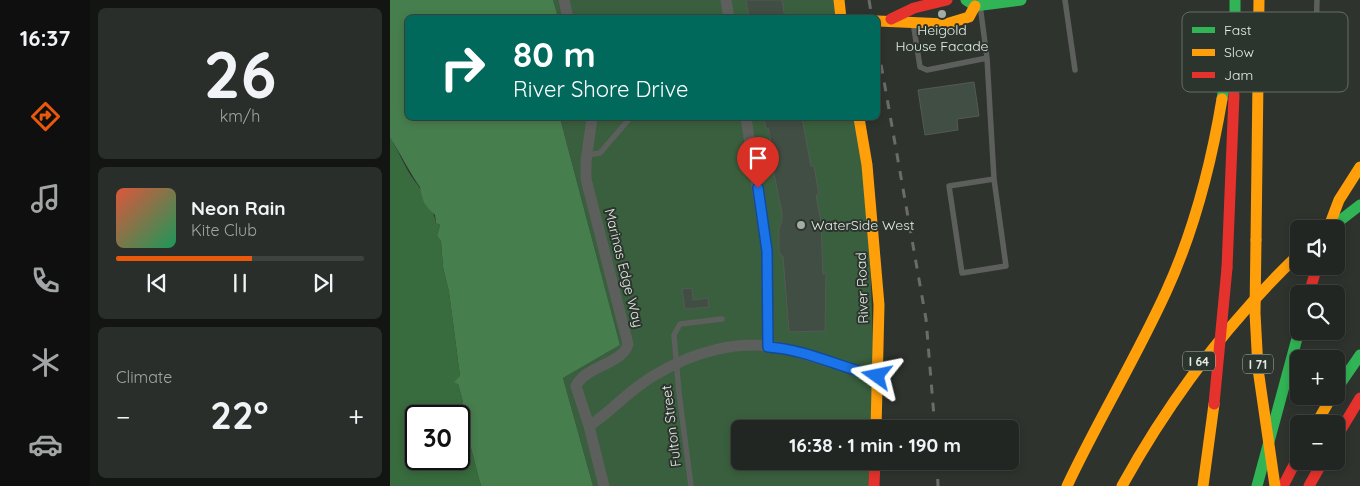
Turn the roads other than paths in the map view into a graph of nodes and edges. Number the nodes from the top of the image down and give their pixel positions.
1 (564, 0) edge
2 (726, 0) edge
3 (838, 0) edge
4 (947, 0) edge
5 (1021, 0) edge
6 (1065, 0) edge
7 (974, 4) edge
8 (910, 5) edge
9 (567, 15) edge
10 (728, 15) edge
11 (840, 15) edge
12 (892, 19) junction
13 (880, 21) edge
14 (913, 23) junction
15 (987, 58) junction
16 (1075, 70) dead end
17 (1223, 92) edge
18 (1234, 92) edge
19 (1257, 92) edge
20 (592, 120) edge
21 (628, 120) edge
22 (746, 120) edge
23 (859, 120) edge
24 (587, 155) junction
25 (1360, 167) edge
26 (994, 179) junction
27 (1360, 205) edge
28 (1331, 220) edge
29 (1340, 220) edge
30 (1290, 263) edge
31 (722, 319) dead end
32 (1297, 340) edge
33 (768, 347) junction
34 (1360, 355) edge
35 (677, 364) junction
36 (877, 376) junction
37 (1345, 377) edge
38 (1360, 398) edge
39 (876, 420) edge
40 (1345, 423) edge
41 (589, 426) junction
42 (875, 470) edge
43 (1291, 470) edge
44 (1318, 470) edge
45 (604, 486) edge
46 (691, 486) edge
47 (874, 486) edge
48 (1067, 486) edge
49 (1122, 486) edge
50 (1203, 486) edge
51 (1257, 486) edge
52 (1275, 486) edge
53 (1283, 486) edge
54 (1310, 486) edge

1 - 9 street
2 - 10 street
3 - 11 main road
4 - 8 main road
5 - 7 main road
6 - 16 lane
7 - 14 main road
7 - 15 lane
8 - 12 main road
8 - 14 lane
12 - 13 main road
12 - 14 main road
14 - 15 lane
15 - 26 lane
17 - 48 main road
18 - 50 main road, bridge
19 - 52 main road, I 71, bridge
20 - 24 street, Marinas Edge Way
21 - 24 lane
22 - 33 street
23 - 36 main road, River Road
24 - 41 street, Marinas Edge Way
25 - 28 main road
26 - 26 lane
27 - 29 main road
30 - 49 main road, I 64
31 - 35 lane, Fulton Street
32 - 51 main road
33 - 35 street
33 - 36 street
34 - 37 main road
35 - 41 street
35 - 46 lane, Fulton Street
36 - 39 main road, River Road
38 - 40 main road
41 - 45 street, Marinas Edge Way
42 - 47 main road
43 - 53 main road
44 - 54 main road

